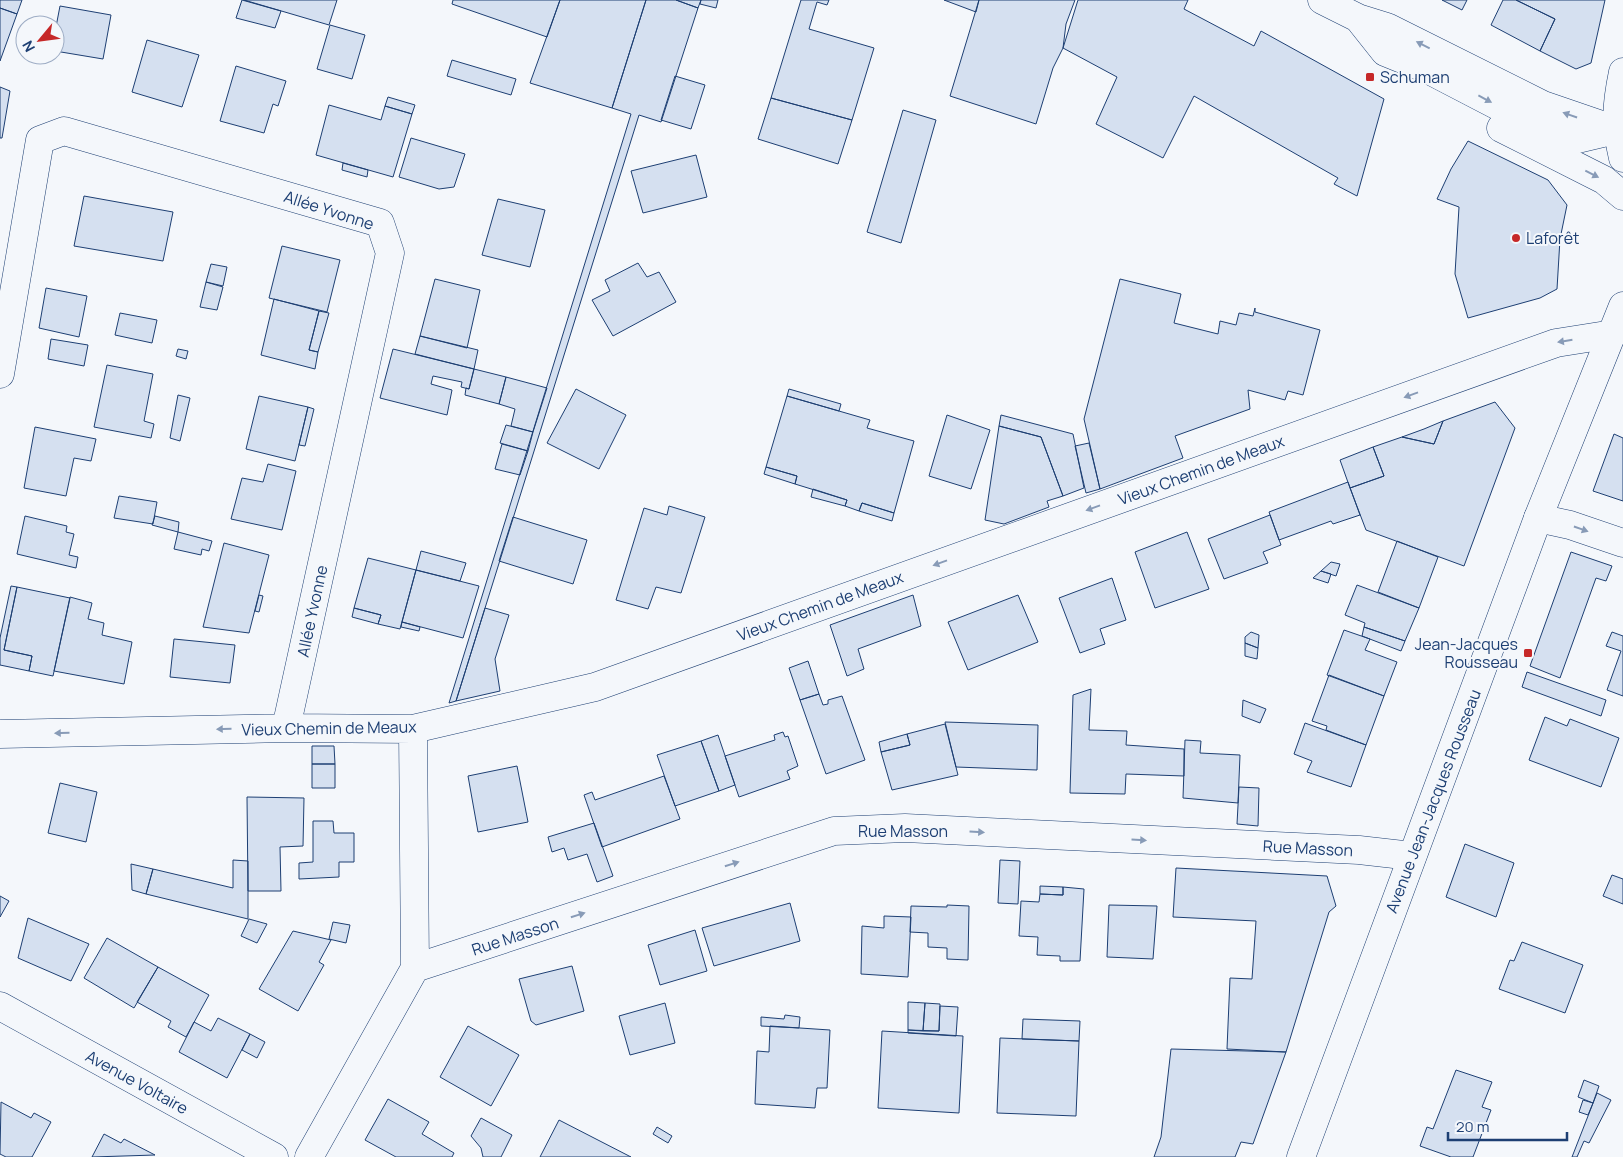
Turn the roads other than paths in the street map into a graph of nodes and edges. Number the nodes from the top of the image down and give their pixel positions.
1 (1322, 0) edge
2 (1358, 18) junction
3 (1385, 52) junction
4 (1623, 72) edge
5 (1620, 133) edge
6 (1623, 158) edge
7 (1623, 196) edge
8 (1623, 306) edge
9 (1613, 334) junction
10 (0, 374) edge
11 (1538, 518) junction
12 (1623, 543) edge
13 (286, 728) junction
14 (413, 729) junction
15 (0, 734) edge
16 (1412, 856) junction
17 (415, 968) junction
18 (0, 1006) edge
19 (1308, 1154) edge
20 (274, 1157) edge
21 (309, 1157) edge

1 - 2 street
2 - 3 street
5 -> 2 street
3 -> 5 street
3 -> 7 street
4 - 5 street
5 - 6 street
8 - 9 street, Avenue Jean-Jacques Rousseau
9 - 11 street, Avenue Jean-Jacques Rousseau
9 -> 14 street, Vieux Chemin de Meaux
10 - 13 street, Allée Yvonne
11 -> 12 street
11 - 16 street, Avenue Jean-Jacques Rousseau
13 - 14 street, Vieux Chemin de Meaux
13 -> 15 street, Vieux Chemin de Meaux
14 - 17 street
17 -> 16 street, Rue Masson
16 - 19 street, Avenue Jean-Jacques Rousseau
17 - 21 street
18 - 20 street, Avenue Voltaire

